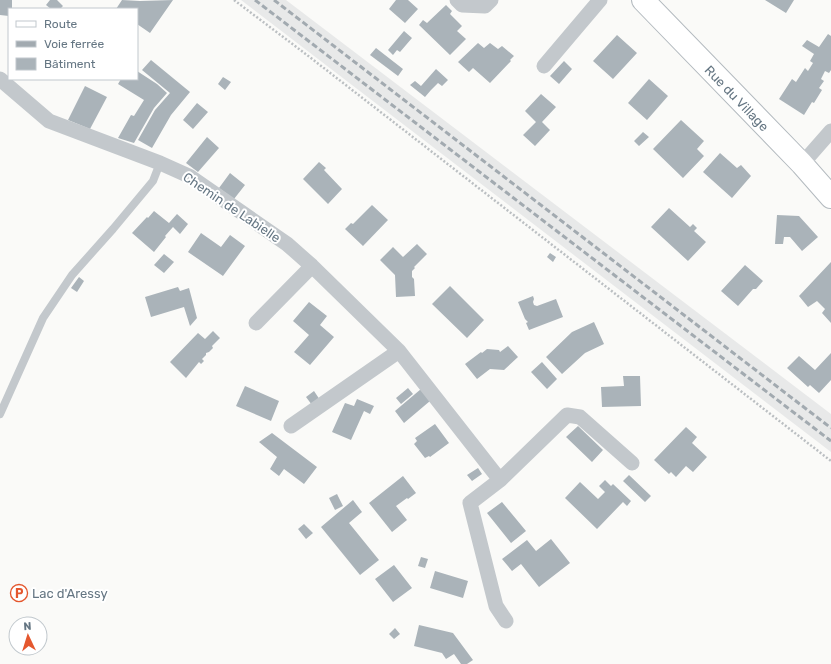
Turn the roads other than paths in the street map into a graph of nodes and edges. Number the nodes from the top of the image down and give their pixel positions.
1 (457, 0) edge
2 (491, 0) edge
3 (600, 0) edge
4 (642, 0) edge
5 (544, 66) dead end
6 (0, 79) edge
7 (831, 132) edge
8 (160, 163) junction
9 (802, 164) junction
10 (831, 197) edge
11 (312, 266) junction
12 (256, 323) dead end
13 (399, 351) junction
14 (0, 414) edge
15 (291, 426) dead end
16 (632, 463) dead end
17 (500, 480) junction
18 (506, 621) dead end

1 - 2 street
3 - 5 street
4 - 9 main road, Rue du Village
6 - 8 street, Chemin de Labielle
7 - 9 street
8 - 11 street, Chemin de Labielle
8 - 14 lane
9 - 10 main road, Rue du Village
11 - 12 street
11 - 13 street, Chemin de Labielle
13 - 15 street
13 - 17 street, Chemin de Labielle
16 - 17 street
17 - 18 street

